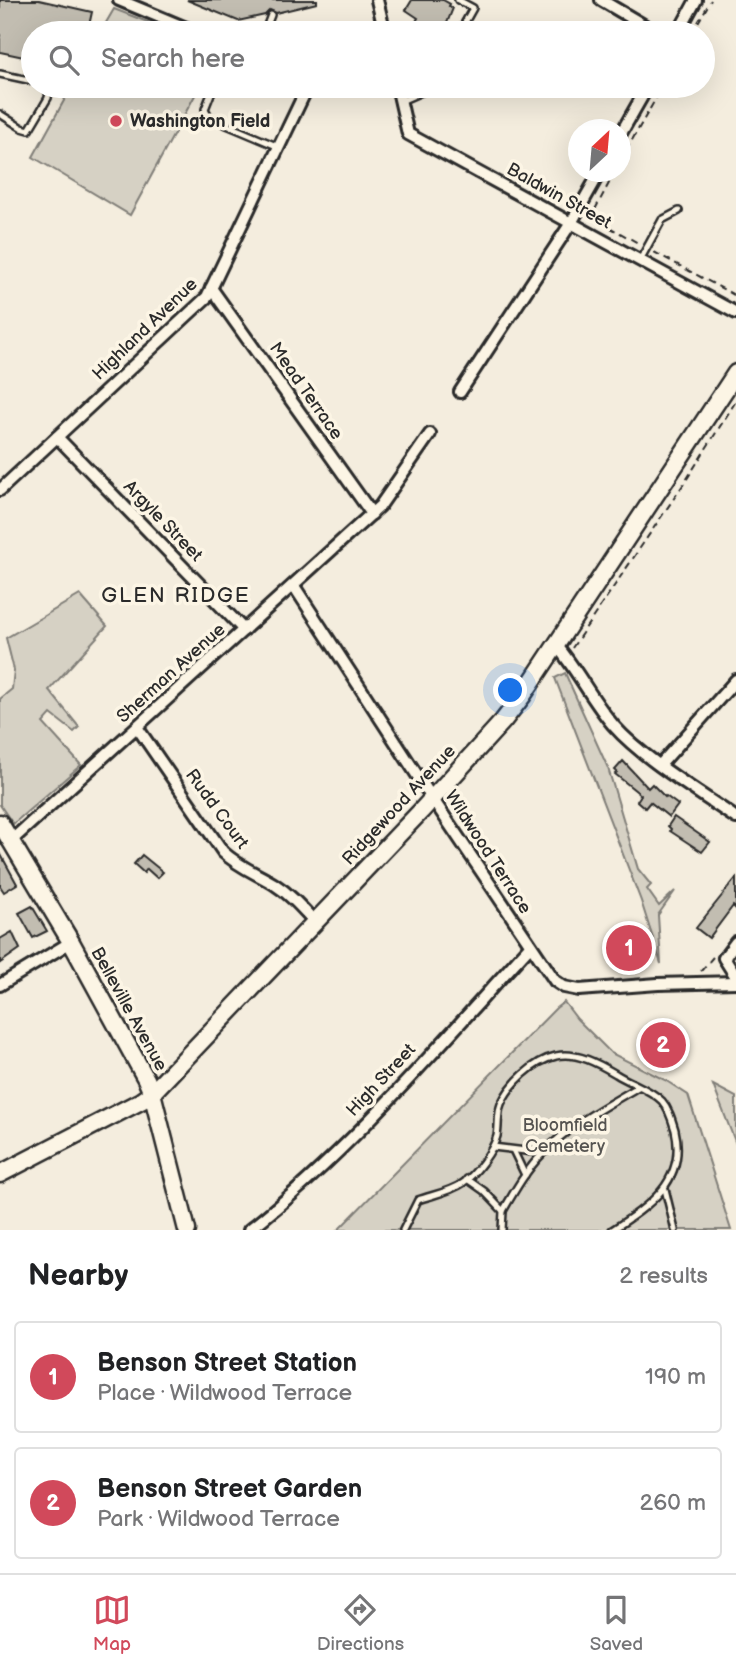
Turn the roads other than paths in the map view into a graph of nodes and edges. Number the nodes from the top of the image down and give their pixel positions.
1 (119, 0) edge
2 (377, 0) edge
3 (458, 0) edge
4 (601, 0) edge
5 (696, 0) edge
6 (271, 15) dead end
7 (169, 21) edge
8 (269, 21) edge
9 (382, 21) edge
10 (466, 21) edge
11 (637, 21) edge
12 (685, 21) edge
13 (0, 74) edge
14 (21, 78) edge
15 (48, 98) edge
16 (209, 98) edge
17 (302, 98) edge
18 (400, 98) edge
19 (408, 98) edge
20 (642, 98) edge
21 (401, 101) junction
22 (0, 114) edge
23 (630, 119) edge
24 (279, 147) junction
25 (594, 182) edge
26 (680, 211) dead end
27 (571, 223) junction
28 (640, 260) junction
29 (211, 288) junction
30 (736, 313) edge
31 (736, 373) edge
32 (460, 392) dead end
33 (430, 434) dead end
34 (57, 437) junction
35 (0, 490) edge
36 (372, 514) junction
37 (294, 586) junction
38 (244, 630) junction
39 (559, 651) junction
40 (736, 680) edge
41 (137, 727) junction
42 (661, 764) junction
43 (432, 799) junction
44 (736, 818) edge
45 (0, 823) edge
46 (12, 840) junction
47 (315, 922) junction
48 (71, 942) junction
49 (736, 942) edge
50 (530, 946) junction
51 (736, 980) edge
52 (0, 985) edge
53 (638, 1087) junction
54 (152, 1093) junction
55 (493, 1147) junction
56 (513, 1150) junction
57 (542, 1153) junction
58 (0, 1174) edge
59 (525, 1175) junction
60 (467, 1179) junction
61 (665, 1188) junction
62 (503, 1210) junction
63 (187, 1230) edge
64 (249, 1230) edge
65 (403, 1230) edge
66 (502, 1230) edge
67 (612, 1230) edge
68 (675, 1230) edge

1 - 7 street
2 - 9 street
3 - 10 lane
4 - 11 street
5 - 12 street
6 - 8 lane
13 - 14 lane
15 - 22 lane
16 - 24 lane
17 - 24 street, Highland Avenue
18 - 21 street, Baldwin Street
19 - 21 lane
20 - 23 street
21 - 27 street, Baldwin Street
24 - 29 street, Highland Avenue
25 - 27 street
26 - 28 lane
27 - 28 street, Baldwin Street
27 - 32 street
28 - 30 street, Baldwin Street
29 - 34 street, Highland Avenue
29 - 36 street, Mead Terrace
31 - 39 street, Ridgewood Avenue
33 - 36 street, Sherman Avenue
34 - 35 street, Highland Avenue
34 - 38 street, Argyle Street
36 - 37 street, Sherman Avenue
37 - 38 street, Sherman Avenue
37 - 43 street, Wildwood Terrace
38 - 41 street, Sherman Avenue
39 - 42 street
39 - 43 street, Ridgewood Avenue
40 - 42 street
41 - 46 street, Sherman Avenue
41 - 47 street, Rudd Court
42 - 44 street
43 - 47 street, Ridgewood Avenue
43 - 50 street, Wildwood Terrace
45 - 46 street, Belleville Avenue
46 - 48 street, Belleville Avenue
47 - 54 street, Ridgewood Avenue
48 - 52 street
48 - 54 street, Belleville Avenue
49 - 51 street
50 - 51 street, Wildwood Terrace
50 - 64 street, High Street
53 - 55 lane
53 - 57 lane
53 - 61 lane
54 - 58 street, Ridgewood Avenue
54 - 63 street, Belleville Avenue
55 - 56 lane
55 - 60 lane
56 - 57 lane
56 - 59 lane
57 - 59 lane
59 - 62 lane
60 - 62 lane
60 - 65 lane
61 - 67 lane
61 - 68 lane
62 - 66 lane

